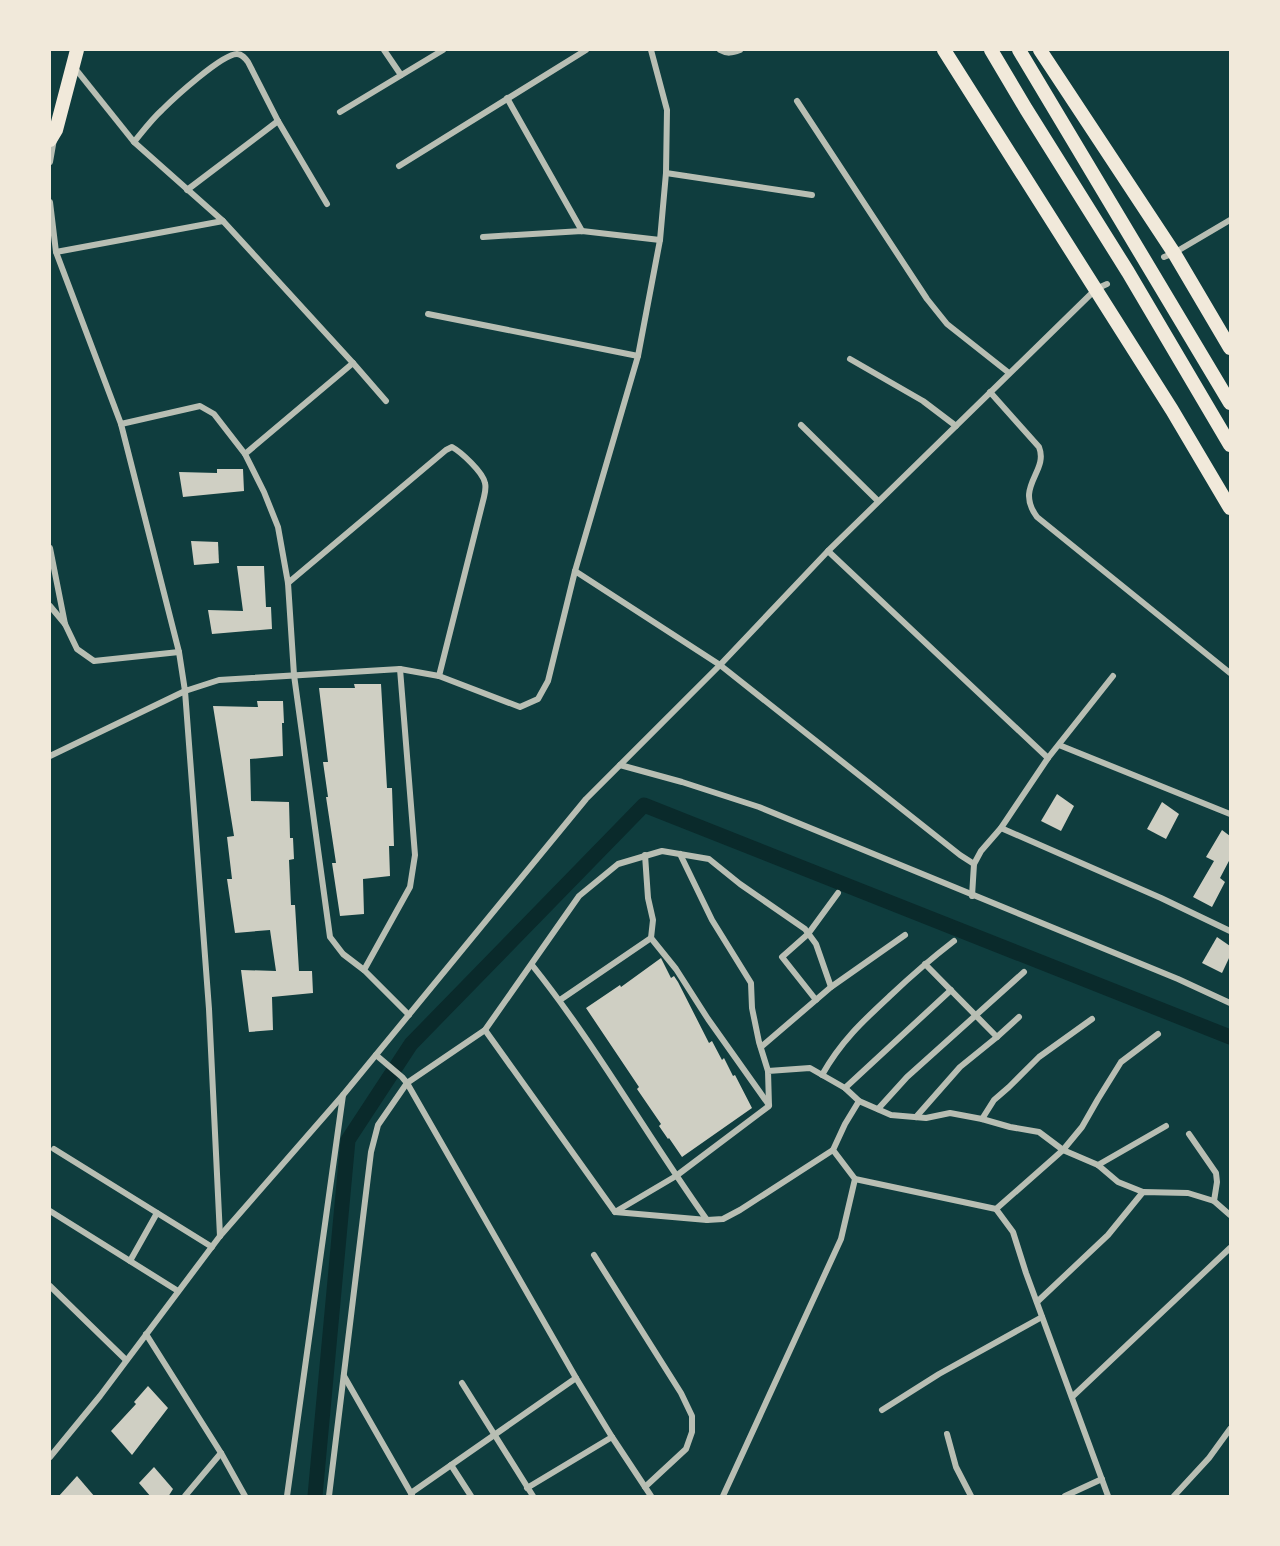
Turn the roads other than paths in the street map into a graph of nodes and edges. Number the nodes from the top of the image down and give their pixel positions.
1 (77, 50) edge
2 (384, 50) edge
3 (443, 50) edge
4 (586, 50) edge
5 (651, 50) edge
6 (720, 50) edge
7 (740, 50) edge
8 (944, 50) edge
9 (991, 50) edge
10 (1019, 50) edge
11 (1040, 50) edge
12 (72, 64) junction
13 (400, 75) junction
14 (507, 98) junction
15 (797, 101) dead end
16 (340, 112) dead end
17 (278, 122) junction
18 (53, 135) edge
19 (134, 142) junction
20 (50, 162) edge
21 (399, 166) dead end
22 (666, 173) junction
23 (187, 190) junction
24 (813, 195) dead end
25 (50, 202) edge
26 (327, 204) dead end
27 (1230, 220) edge
28 (223, 221) junction
29 (582, 231) junction
30 (483, 237) dead end
31 (660, 240) junction
32 (56, 252) junction
33 (1169, 255) junction
34 (1101, 287) junction
35 (428, 314) dead end
36 (1230, 348) edge
37 (638, 356) junction
38 (850, 359) dead end
39 (353, 363) junction
40 (1009, 374) junction
41 (990, 392) junction
42 (386, 401) dead end
43 (1230, 403) edge
44 (121, 423) junction
45 (801, 426) dead end
46 (956, 426) junction
47 (1230, 446) edge
48 (245, 454) junction
49 (878, 501) junction
50 (1230, 508) edge
51 (50, 548) edge
52 (828, 551) junction
53 (574, 571) junction
54 (288, 582) junction
55 (50, 606) edge
56 (65, 624) junction
57 (179, 652) junction
58 (720, 665) junction
59 (400, 669) junction
60 (1230, 673) edge
61 (294, 675) junction
62 (439, 676) junction
63 (1113, 676) dead end
64 (185, 691) junction
65 (1059, 745) junction
66 (50, 756) edge
67 (1048, 758) junction
68 (620, 765) junction
69 (1230, 814) edge
70 (1001, 828) junction
71 (680, 854) junction
72 (645, 855) junction
73 (974, 864) junction
74 (838, 893) dead end
75 (972, 896) junction
76 (1230, 931) edge
77 (808, 934) junction
78 (905, 935) dead end
79 (651, 938) junction
80 (954, 941) dead end
81 (925, 964) junction
82 (532, 965) junction
83 (364, 970) junction
84 (1024, 972) dead end
85 (831, 987) junction
86 (951, 990) junction
87 (560, 1000) junction
88 (816, 1000) junction
89 (1230, 1003) edge
90 (409, 1015) junction
91 (975, 1016) junction
92 (1019, 1017) dead end
93 (1092, 1019) dead end
94 (485, 1030) junction
95 (1158, 1034) dead end
96 (998, 1037) junction
97 (761, 1047) junction
98 (378, 1057) junction
99 (768, 1071) junction
100 (822, 1075) junction
101 (406, 1083) junction
102 (845, 1088) junction
103 (343, 1095) junction
104 (859, 1101) junction
105 (769, 1106) junction
106 (878, 1109) junction
107 (916, 1117) junction
108 (982, 1119) junction
109 (1166, 1126) dead end
110 (1189, 1134) dead end
111 (54, 1149) dead end
112 (833, 1150) junction
113 (1063, 1150) junction
114 (1098, 1165) junction
115 (676, 1176) junction
116 (855, 1179) junction
117 (1143, 1192) junction
118 (1214, 1201) junction
119 (996, 1209) junction
120 (50, 1211) edge
121 (615, 1212) junction
122 (157, 1213) junction
123 (1230, 1215) edge
124 (707, 1220) junction
125 (220, 1236) junction
126 (212, 1247) junction
127 (1230, 1248) edge
128 (594, 1255) dead end
129 (130, 1262) junction
130 (50, 1286) edge
131 (178, 1291) junction
132 (1037, 1302) junction
133 (1042, 1317) junction
134 (146, 1334) junction
135 (126, 1360) junction
136 (344, 1376) junction
137 (576, 1378) junction
138 (462, 1383) dead end
139 (1072, 1397) junction
140 (882, 1410) dead end
141 (1230, 1429) edge
142 (494, 1434) junction
143 (947, 1434) dead end
144 (612, 1437) junction
145 (221, 1453) junction
146 (50, 1457) edge
147 (451, 1465) junction
148 (1102, 1479) junction
149 (645, 1487) junction
150 (527, 1488) junction
151 (724, 1494) edge
152 (412, 1495) edge
153 (185, 1497) edge
154 (245, 1497) edge
155 (287, 1497) edge
156 (329, 1497) edge
157 (471, 1497) edge
158 (533, 1497) edge
159 (651, 1497) edge
160 (732, 1497) edge
161 (971, 1497) edge
162 (1065, 1497) edge
163 (1108, 1497) edge
164 (1174, 1497) edge

1 - 12 main road
2 - 13 street
3 - 13 street
4 - 14 street
5 - 22 street
6 - 7 street
8 - 34 main road
9 - 47 main road
10 - 43 main road
11 - 33 main road
12 - 18 main road
12 - 19 street
13 - 16 street
14 - 21 street
14 - 29 street
15 - 40 street
17 - 19 street
17 - 23 street
17 - 26 street
18 - 20 street
19 - 23 street
22 - 24 street
22 - 31 street
23 - 28 street
25 - 32 street
27 - 33 street
28 - 32 street
28 - 39 street
29 - 30 street
29 - 31 street
31 - 37 street
32 - 44 street
33 - 36 main road
34 - 40 street
34 - 50 main road
35 - 37 street
37 - 53 street
38 - 46 street
39 - 42 street
39 - 48 street
40 - 41 street
41 - 46 street
41 - 60 street
44 - 48 street
44 - 57 street
45 - 49 street
46 - 49 street
48 - 54 street
49 - 52 street
51 - 56 street
52 - 58 street
52 - 67 street
53 - 58 street
53 - 62 street
54 - 61 street
54 - 62 street
55 - 56 street
56 - 57 street
57 - 64 street
58 - 68 street
58 - 73 street
59 - 61 street
59 - 62 street
59 - 83 street
61 - 64 street
61 - 83 street
63 - 65 street
64 - 66 street
64 - 125 street
65 - 67 street
65 - 69 street
67 - 70 street
68 - 75 street
68 - 90 street
70 - 73 street
70 - 76 street
71 - 72 street
71 - 77 street
71 - 97 street
72 - 79 street
72 - 82 street
73 - 75 street
74 - 77 street
75 - 89 street
77 - 85 street
77 - 88 street
78 - 85 street
79 - 87 street
79 - 105 street
80 - 81 street
81 - 86 street
81 - 100 street
82 - 87 street
82 - 94 street
83 - 90 street
84 - 91 street
85 - 88 street
86 - 91 street
86 - 102 street
87 - 115 street
88 - 97 street
90 - 98 street
91 - 96 street
91 - 106 street
92 - 96 street
93 - 108 street
94 - 101 street
94 - 121 street
95 - 113 street
96 - 107 street
97 - 99 street
98 - 101 street
98 - 103 street
99 - 100 street
99 - 105 street
100 - 102 street
101 - 136 street
101 - 137 street
102 - 104 street
103 - 125 street
103 - 155 street
104 - 106 street
104 - 112 street
105 - 115 street
106 - 107 street
107 - 108 street
108 - 113 street
109 - 114 street
110 - 118 street
111 - 122 street
112 - 116 street
112 - 124 street
113 - 114 street
113 - 119 street
114 - 117 street
115 - 121 street
115 - 124 street
116 - 119 street
116 - 151 street
117 - 118 street
117 - 132 street
118 - 123 street
119 - 132 street
120 - 129 street
121 - 124 street
122 - 126 street
122 - 129 street
125 - 126 street
126 - 131 street
127 - 139 street
128 - 149 street
129 - 131 street
130 - 135 street
131 - 134 street
132 - 133 street
133 - 139 street
133 - 140 street
134 - 135 street
134 - 145 street
135 - 146 street
136 - 152 street
136 - 156 street
137 - 142 street
137 - 144 street
138 - 142 street
139 - 148 street
141 - 164 street
142 - 147 street
142 - 150 street
143 - 161 street
144 - 149 street
144 - 150 street
145 - 153 street
145 - 154 street
147 - 152 street
147 - 157 street
148 - 162 street
148 - 163 street
149 - 159 street
150 - 158 street
151 - 160 street

